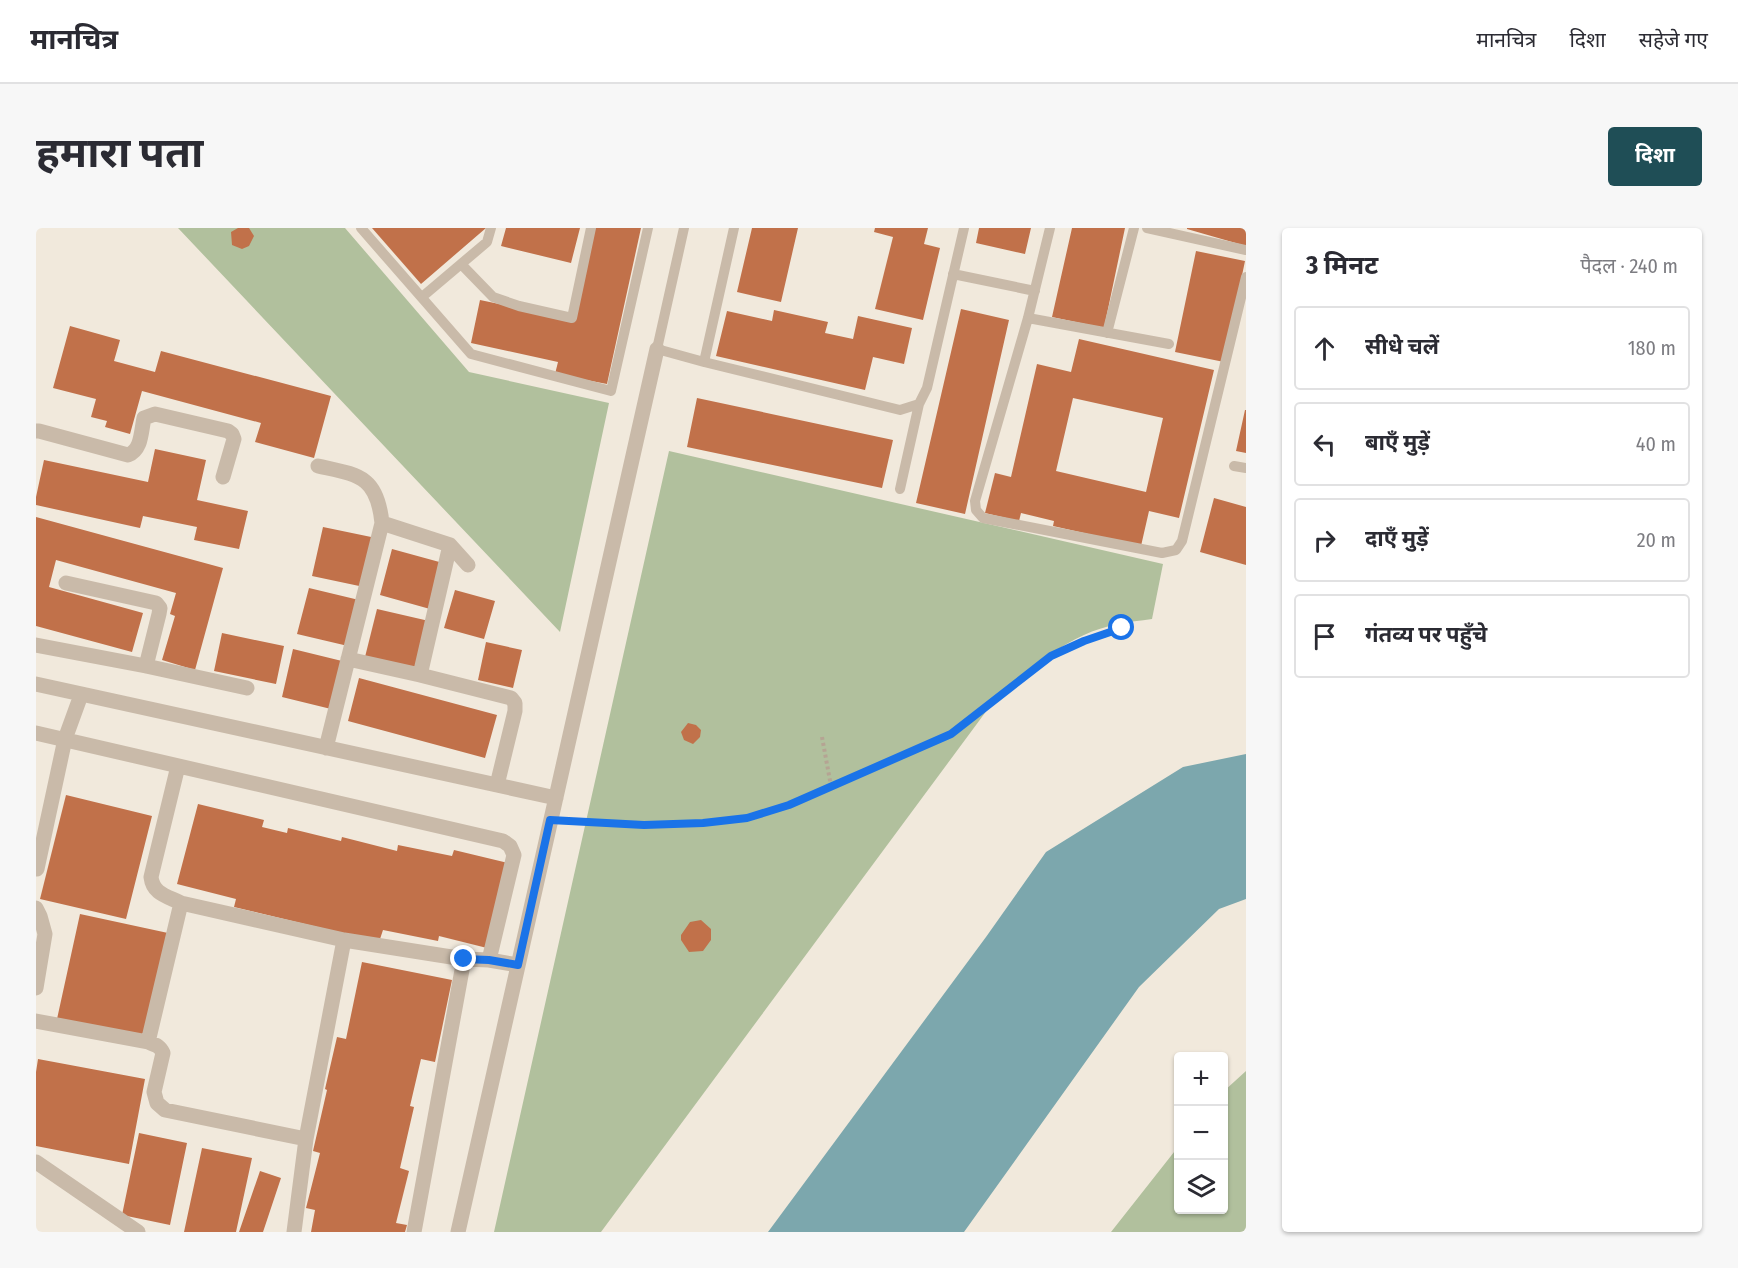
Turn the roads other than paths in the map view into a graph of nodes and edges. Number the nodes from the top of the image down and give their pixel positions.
1 (361, 228) edge
2 (491, 228) edge
3 (591, 228) edge
4 (648, 228) edge
5 (684, 228) edge
6 (734, 228) edge
7 (964, 228) edge
8 (1050, 228) edge
9 (1134, 228) edge
10 (1147, 228) edge
11 (1246, 250) edge
12 (461, 264) junction
13 (953, 274) junction
14 (1246, 277) edge
15 (1035, 291) junction
16 (422, 297) junction
17 (1028, 318) junction
18 (1107, 333) junction
19 (1169, 344) dead end
20 (657, 349) junction
21 (704, 362) junction
22 (919, 404) junction
23 (36, 431) edge
24 (318, 466) dead end
25 (1234, 466) dead end
26 (1246, 468) edge
27 (223, 477) dead end
28 (900, 489) dead end
29 (382, 523) junction
30 (450, 545) junction
31 (468, 565) dead end
32 (66, 583) dead end
33 (36, 645) edge
34 (348, 659) junction
35 (146, 666) junction
36 (420, 675) junction
37 (36, 684) edge
38 (247, 688) dead end
39 (81, 695) junction
40 (36, 733) edge
41 (65, 739) junction
42 (326, 748) junction
43 (178, 766) junction
44 (497, 785) junction
45 (556, 798) junction
46 (36, 870) edge
47 (181, 903) junction
48 (36, 908) edge
49 (344, 940) junction
50 (39, 958) edge
51 (464, 959) junction
52 (489, 960) junction
53 (518, 965) junction
54 (36, 988) edge
55 (36, 1021) edge
56 (148, 1042) junction
57 (306, 1139) junction
58 (36, 1162) edge
59 (138, 1232) edge
60 (294, 1232) edge
61 (414, 1232) edge
62 (458, 1232) edge

1 - 16 lane
2 - 12 lane
3 - 12 lane
4 - 16 lane
5 - 20 lane
6 - 21 lane
7 - 13 lane
8 - 15 lane
9 - 18 lane
10 - 11 lane
12 - 16 lane
13 - 15 lane
13 - 22 lane
14 - 17 lane
15 - 17 lane
17 - 18 lane
18 - 19 lane
20 - 21 lane
20 - 45 street
21 - 22 lane
22 - 28 lane
23 - 27 street
24 - 29 street
25 - 26 lane
29 - 30 street
29 - 34 street
30 - 31 street
30 - 36 street
32 - 35 street
33 - 35 street
34 - 36 street
34 - 42 street
35 - 38 street
36 - 44 street
37 - 39 street
39 - 41 street
39 - 42 street
40 - 41 street
41 - 43 street
41 - 46 street
42 - 44 street
43 - 47 street
43 - 52 street
44 - 45 street
45 - 53 street
47 - 49 street
47 - 56 street
48 - 50 street
49 - 51 street
49 - 57 street
50 - 54 street
51 - 52 street
51 - 61 street
52 - 53 street
53 - 62 street
55 - 56 street
56 - 57 street
57 - 60 street
58 - 59 street

